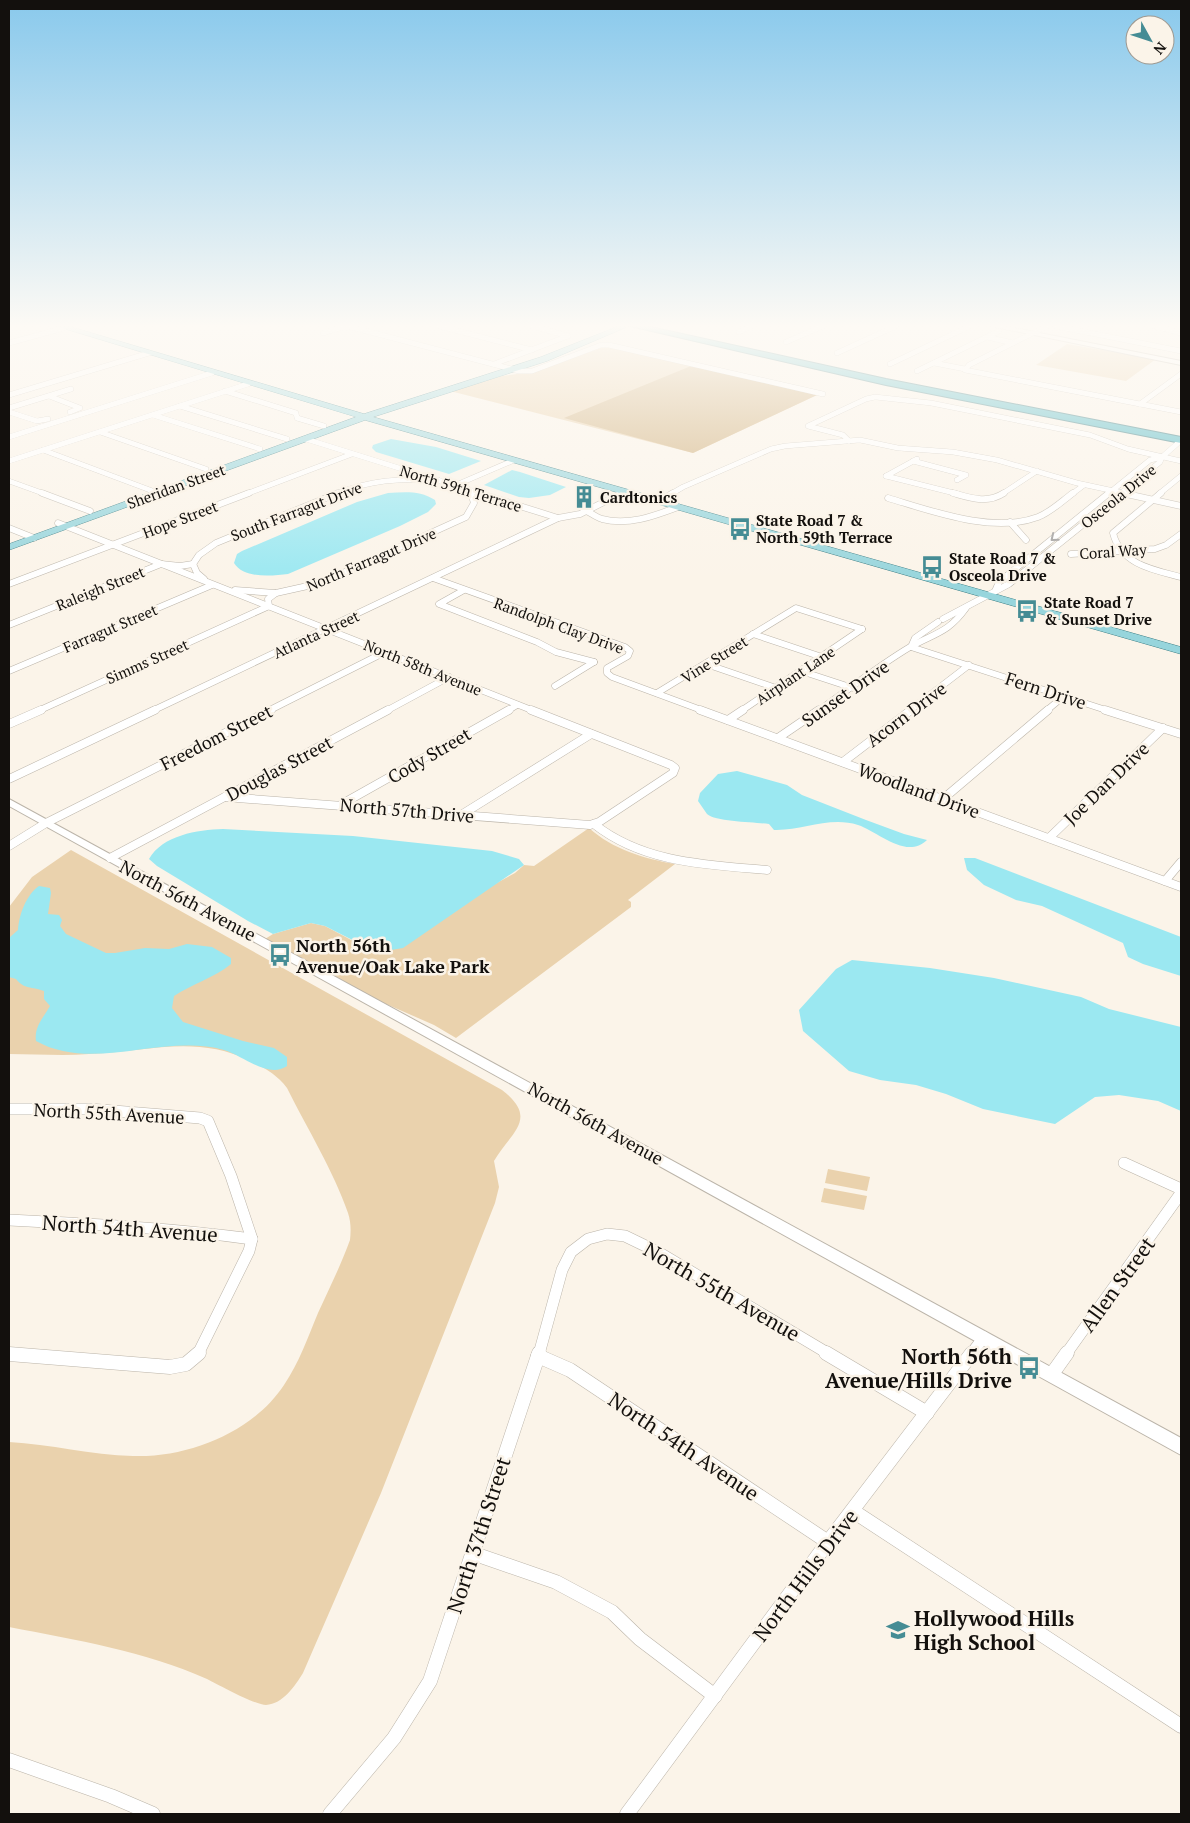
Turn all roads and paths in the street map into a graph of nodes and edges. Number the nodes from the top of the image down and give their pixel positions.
1 (12, 411) edge
2 (73, 411) edge
3 (91, 411) edge
4 (163, 411) edge
5 (196, 411) edge
6 (290, 411) edge
7 (354, 411) edge
8 (356, 411) edge
9 (374, 411) edge
10 (840, 411) edge
11 (971, 411) edge
12 (1036, 411) edge
13 (1048, 411) edge
14 (153, 414) junction
15 (365, 414) junction
16 (324, 426) junction
17 (100, 432) junction
18 (9, 437) edge
19 (306, 438) junction
20 (287, 439) junction
21 (1180, 439) edge
22 (849, 441) junction
23 (260, 449) junction
24 (43, 450) junction
25 (925, 450) junction
26 (352, 454) junction
27 (1162, 457) junction
28 (509, 460) junction
29 (537, 460) junction
30 (9, 461) edge
31 (913, 461) junction
32 (1181, 461) edge
33 (206, 469) junction
34 (974, 470) dead end
35 (1038, 471) junction
36 (966, 474) junction
37 (1181, 476) edge
38 (438, 480) junction
39 (956, 480) dead end
40 (9, 481) edge
41 (453, 484) junction
42 (1084, 484) junction
43 (468, 489) junction
44 (154, 491) junction
45 (1112, 491) junction
46 (624, 492) junction
47 (1121, 493) junction
48 (666, 497) junction
49 (888, 498) dead end
50 (992, 500) joint
51 (1154, 500) junction
52 (1181, 506) edge
53 (678, 507) junction
54 (585, 510) junction
55 (90, 511) junction
56 (558, 518) junction
57 (1010, 522) junction
58 (62, 525) junction
59 (9, 528) edge
60 (1181, 534) edge
61 (30, 537) junction
62 (1026, 540) dead end
63 (9, 541) edge
64 (113, 545) junction
65 (9, 548) edge
66 (1118, 551) junction
67 (1071, 554) dead end
68 (161, 564) junction
69 (193, 564) junction
70 (1181, 577) edge
71 (433, 578) junction
72 (9, 584) edge
73 (212, 585) junction
74 (464, 590) junction
75 (992, 592) junction
76 (276, 593) junction
77 (269, 606) junction
78 (796, 608) joint
79 (966, 608) junction
80 (938, 622) junction
81 (9, 625) edge
82 (327, 629) junction
83 (946, 629) junction
84 (754, 634) junction
85 (1181, 643) edge
86 (911, 647) junction
87 (385, 652) junction
88 (1181, 652) edge
89 (822, 657) junction
90 (706, 664) junction
91 (969, 666) junction
92 (9, 671) edge
93 (801, 671) junction
94 (449, 677) junction
95 (555, 686) dead end
96 (776, 688) junction
97 (853, 688) junction
98 (657, 693) junction
99 (1064, 696) junction
100 (517, 705) junction
101 (728, 720) junction
102 (9, 724) edge
103 (1163, 728) junction
104 (591, 734) junction
105 (1181, 734) edge
106 (778, 738) junction
107 (843, 762) junction
108 (9, 779) edge
109 (225, 797) junction
110 (943, 799) junction
111 (9, 802) edge
112 (341, 804) junction
113 (461, 815) junction
114 (46, 823) junction
115 (592, 825) junction
116 (1049, 838) junction
117 (11, 841) edge
118 (110, 858) junction
119 (1181, 862) edge
120 (767, 870) dead end
121 (1165, 881) junction
122 (1181, 887) edge
123 (9, 1109) edge
124 (1124, 1163) dead end
125 (1181, 1189) edge
126 (1181, 1193) edge
127 (9, 1220) edge
128 (588, 1238) joint
129 (252, 1239) junction
130 (984, 1337) junction
131 (9, 1354) edge
132 (538, 1356) junction
133 (1052, 1374) junction
134 (927, 1412) junction
135 (1181, 1447) edge
136 (853, 1511) junction
137 (828, 1542) junction
138 (472, 1553) junction
139 (714, 1696) junction
140 (1181, 1726) edge
141 (9, 1760) edge
142 (153, 1814) edge
143 (330, 1814) edge
144 (627, 1814) edge

1 - 2 street
3 - 18 street
4 - 14 street
5 - 20 street
6 - 16 street
7 - 15 main road
8 - 15 main road
9 - 15 main road, Sheridan Street
10 - 22 street
11 - 27 street
12 - 21 highway
13 - 21 highway
14 - 17 street
14 - 23 street
15 - 16 main road, Sheridan Street
15 - 19 main road, Sheridan Street
15 - 28 main road
15 - 29 main road
16 - 20 main road, Sheridan Street
17 - 24 street
17 - 33 street
19 - 26 street, North 59th Terrace
19 - 44 main road, Sheridan Street
20 - 23 main road, Sheridan Street
21 - 27 street
22 - 25 street
22 - 48 street
23 - 33 main road, Sheridan Street
24 - 30 street
24 - 44 street
25 - 31 street
25 - 35 street
26 - 38 street, North 59th Terrace
26 - 64 street, Hope Street
27 - 32 street
27 - 45 street, Osceola Drive
27 - 47 street, Osceola Drive
28 - 29 main road
28 - 41 street
28 - 46 main road
29 - 48 main road
31 - 36 street
31 - 50 street
33 - 44 main road, Sheridan Street
34 - 36 street
35 - 42 street
35 - 50 street
36 - 39 street
37 - 51 street
38 - 41 street, North 59th Terrace
38 - 69 street, South Farragut Drive
40 - 55 street
41 - 43 street, North 59th Terrace
42 - 45 street
42 - 57 street
43 - 56 street, North 59th Terrace
43 - 76 street, North Farragut Drive
44 - 55 main road, Sheridan Street
44 - 58 main road, Sheridan Street
45 - 47 street
45 -> 75 street, Osceola Drive
46 - 53 main road
46 - 54 street, Atlanta Street
47 - 51 street
47 - 75 street, Osceola Drive
48 - 75 main road
49 - 57 street
51 - 52 street
51 - 66 street
53 - 54 street
53 - 75 main road
54 - 56 street, Atlanta Street
55 - 58 main road, Sheridan Street
56 - 71 street, Atlanta Street
57 - 62 street
58 - 61 main road, Sheridan Street
58 - 64 street, North 58th Avenue
59 - 61 street
60 - 66 street, Coral Way
61 - 63 main road, Sheridan Street
61 - 65 main road, Sheridan Street
64 - 68 street, North 58th Avenue
64 - 72 street, Hope Street
66 - 67 street, Coral Way
66 - 70 street
68 - 69 street, Raleigh Street
68 - 73 street, North 58th Avenue
68 - 81 street, Raleigh Street
69 - 73 street
71 - 74 street, Randolph Clay Drive
71 - 82 street, Atlanta Street
73 - 76 street, North Farragut Drive
73 - 77 street, North 58th Avenue
73 - 92 street, Farragut Street
74 - 95 street
74 - 98 street, Randolph Clay Drive
75 - 79 street, Sunset Drive
75 - 85 main road
75 - 88 main road
76 - 77 street
77 - 82 street, North 58th Avenue
77 - 102 street, Simms Street
78 - 84 street, Vine Street
78 - 89 street, Airplant Lane
79 - 80 street, Sunset Drive
79 - 83 street, Sunset Drive
80 - 83 street
80 - 86 street, Sunset Drive
82 - 87 street, North 58th Avenue
82 - 108 street, Atlanta Street
83 - 86 street, Sunset Drive
84 - 89 street
84 - 90 street, Vine Street
86 - 91 street, Fern Drive
86 - 97 street, Sunset Drive
87 - 94 street, North 58th Avenue
87 - 114 street, Freedom Street
89 - 93 street, Airplant Lane
90 - 96 street
90 - 98 street, Vine Street
91 - 99 street, Fern Drive
91 - 107 street, Acorn Drive
93 - 96 street, Airplant Lane
93 - 97 street
94 - 100 street, North 58th Avenue
94 - 109 street, Douglas Street
96 - 101 street, Airplant Lane
97 - 106 street, Sunset Drive
98 - 101 street, Woodland Drive
99 - 103 street, Fern Drive
99 - 110 street
100 - 104 street, North 58th Avenue
100 - 112 street, Cody Street
101 - 106 street, Woodland Drive
103 - 105 street, Fern Drive
103 - 116 street, Joe Dan Drive
104 - 113 street
104 - 115 street, North 58th Avenue
106 - 107 street, Woodland Drive
107 - 110 street, Woodland Drive
109 - 112 street, North 57th Drive
109 - 118 street, Douglas Street
110 - 116 street, Woodland Drive
111 - 114 street, North 56th Avenue
112 - 113 street, North 57th Drive
113 - 115 street, North 57th Drive
114 - 117 street
114 - 118 street, North 56th Avenue
115 - 120 street
116 - 121 street, Woodland Drive
118 - 130 street, North 56th Avenue
119 - 121 street
121 - 122 street, Woodland Drive
123 - 129 street, North 55th Avenue
124 - 125 street
126 - 133 street, Allen Street
127 - 129 street, North 54th Avenue
128 - 132 street, North 37th Street
128 - 134 street, North 55th Avenue
129 - 131 street
130 - 133 street, North 56th Avenue
130 - 134 street, North Hills Drive
132 - 137 street, North 54th Avenue
132 - 138 street, North 37th Street
133 - 135 street, North 56th Avenue
134 - 136 street, North Hills Drive
136 - 137 street, North Hills Drive
136 - 140 street
137 - 139 street, North Hills Drive
138 - 139 street
138 - 143 street, North 37th Street
139 - 144 street, North Hills Drive
141 - 142 street

